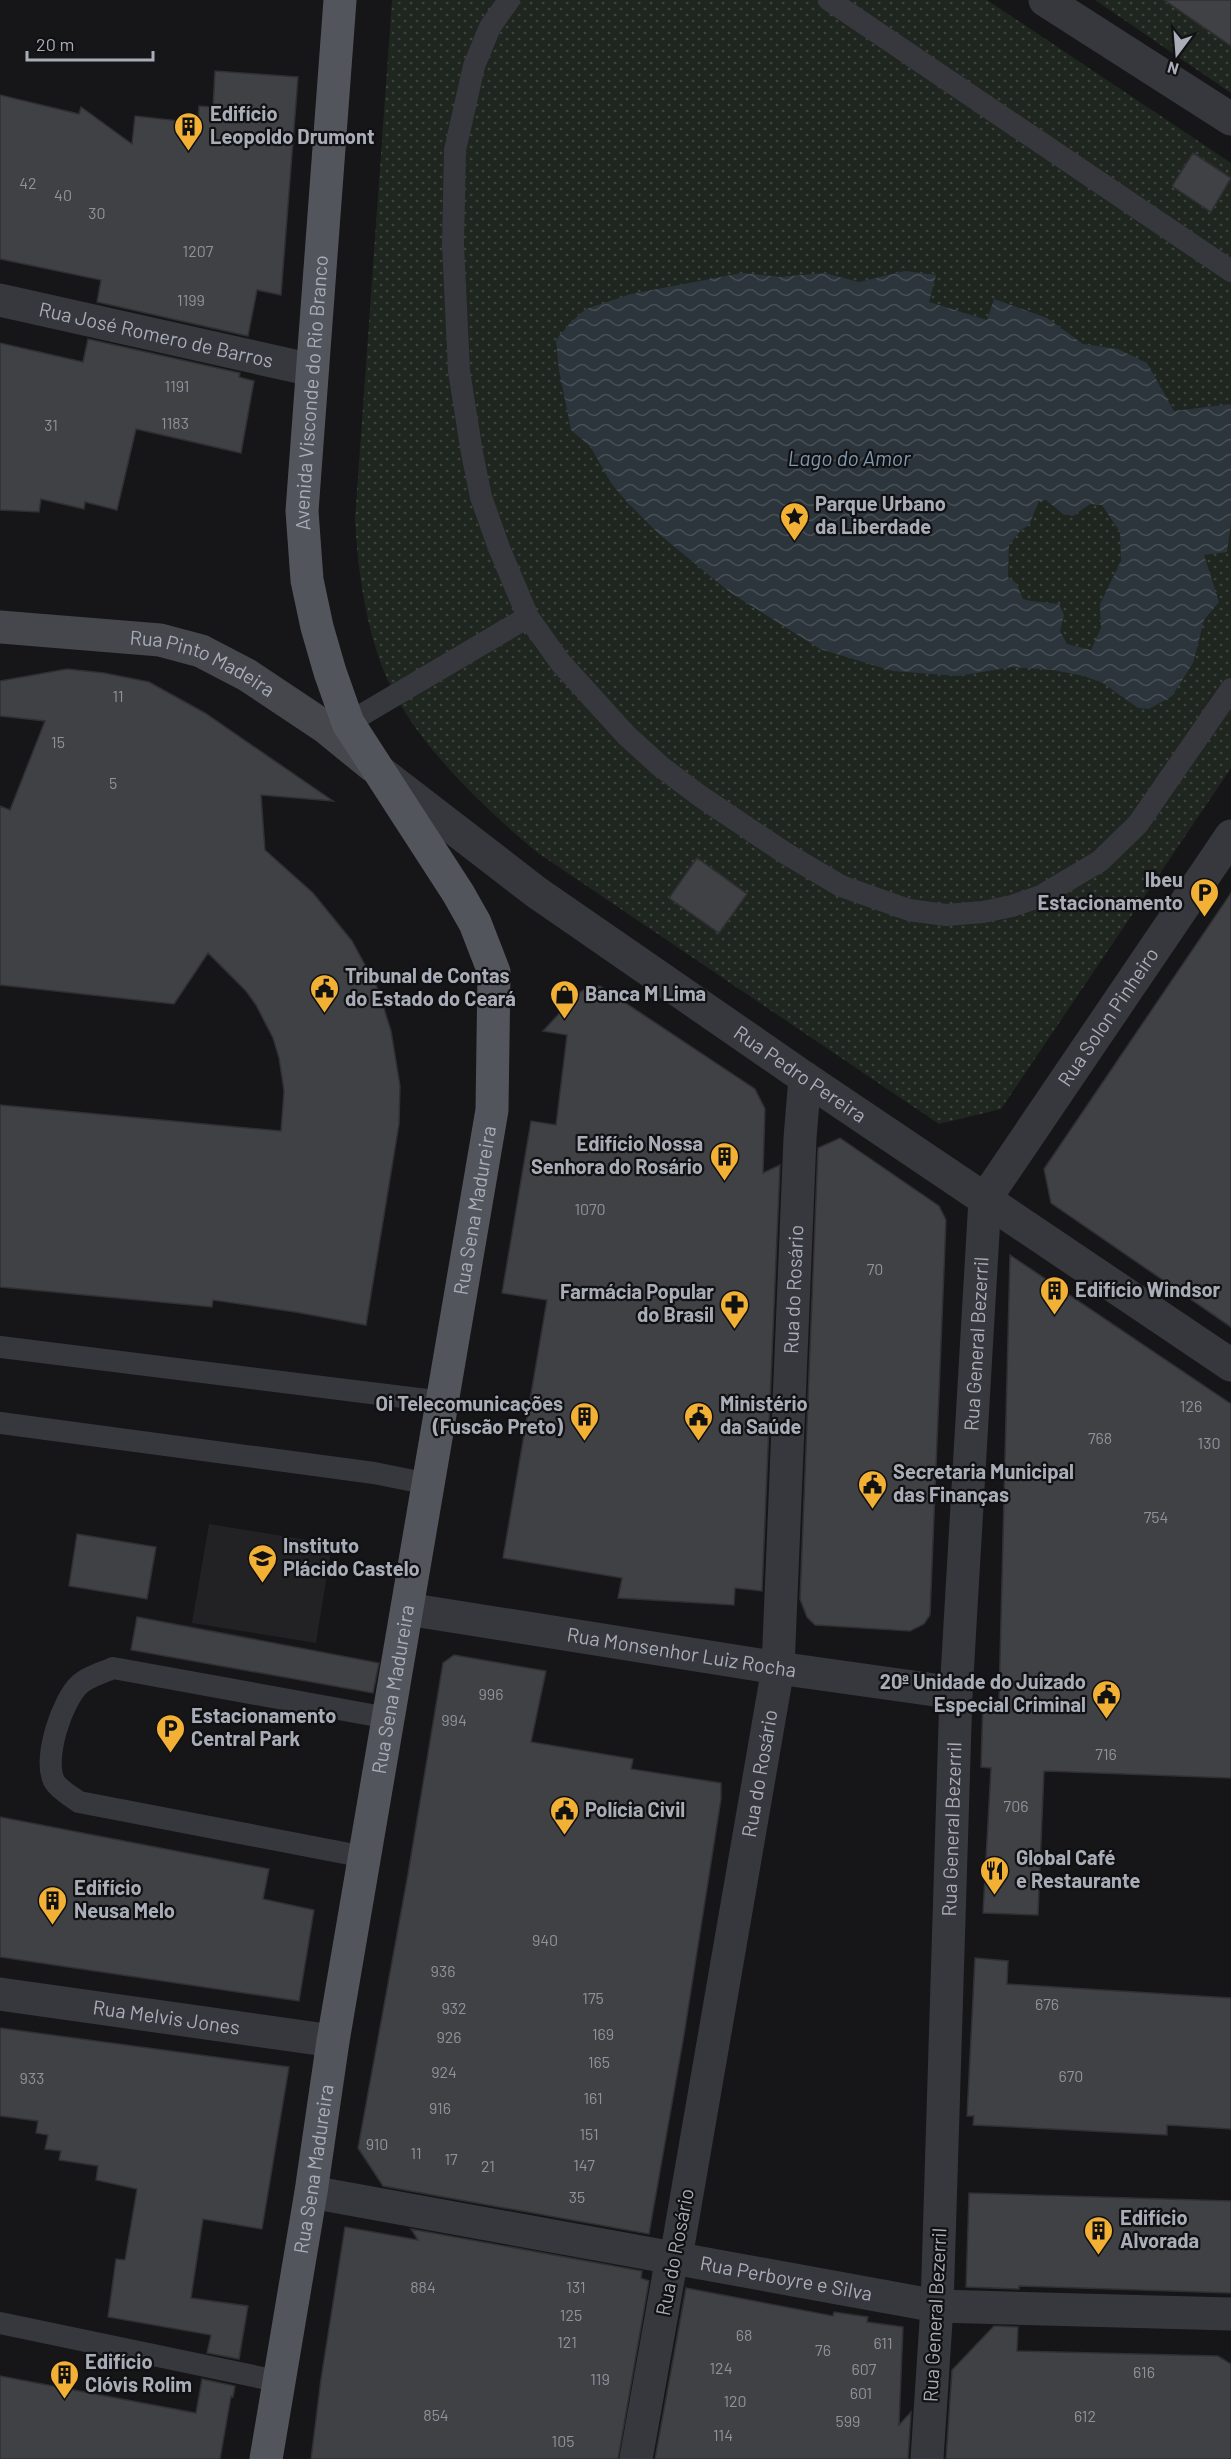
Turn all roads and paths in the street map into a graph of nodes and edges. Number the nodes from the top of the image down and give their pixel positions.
1 (340, 0) edge
2 (509, 0) edge
3 (829, 0) edge
4 (1045, 0) edge
5 (1231, 119) edge
6 (1231, 271) edge
7 (0, 300) edge
8 (312, 370) junction
9 (528, 617) junction
10 (0, 627) edge
11 (1231, 689) edge
12 (348, 723) junction
13 (379, 771) junction
14 (1231, 836) edge
15 (805, 1078) junction
16 (985, 1199) junction
17 (0, 1347) edge
18 (1231, 1365) edge
19 (443, 1402) junction
20 (0, 1423) edge
21 (429, 1484) junction
22 (407, 1609) junction
23 (778, 1668) junction
24 (956, 1693) junction
25 (388, 1718) junction
26 (365, 1857) junction
27 (0, 1994) edge
28 (333, 2042) junction
29 (311, 2192) junction
30 (672, 2257) junction
31 (937, 2306) junction
32 (1231, 2314) edge
33 (0, 2323) edge
34 (277, 2381) junction
35 (266, 2459) edge
36 (636, 2459) edge
37 (927, 2459) edge

1 - 8 main road, Avenida Visconde do Rio Branco
2 - 9 lane
3 - 6 lane
4 - 5 street
7 - 8 street, Rua José Romero de Barros
8 - 12 main road, Avenida Visconde do Rio Branco
9 - 11 lane
9 - 12 lane
10 - 13 main road, Rua Pinto Madeira
12 - 13 main road, Avenida Visconde do Rio Branco
13 - 15 street, Rua Pedro Pereira
13 - 19 main road, Rua Sena Madureira
14 - 16 street, Rua Solon Pinheiro
15 - 16 street, Rua Pedro Pereira
15 - 23 street, Rua do Rosário
16 - 18 street, Rua Pedro Pereira
16 - 24 street, Rua General Bezerril
17 - 19 lane
19 - 21 main road, Rua Sena Madureira
20 - 21 lane
21 - 22 main road, Rua Sena Madureira
22 - 23 street, Rua Monsenhor Luiz Rocha
22 - 25 main road, Rua Sena Madureira
23 - 24 street, Rua Monsenhor Luiz Rocha
23 - 30 street, Rua do Rosário
24 - 31 street, Rua General Bezerril
25 - 26 main road, Rua Sena Madureira
25 - 26 lane
26 - 28 main road, Rua Sena Madureira
27 - 28 street, Rua Melvis Jones
28 - 29 main road, Rua Sena Madureira
29 - 30 street, Rua Perboyre e Silva
29 - 34 main road, Rua Sena Madureira
30 - 31 street, Rua Perboyre e Silva
30 - 36 street, Rua do Rosário
31 - 32 street, Rua Perboyre e Silva
31 - 37 street, Rua General Bezerril
33 - 34 lane
34 - 35 main road, Rua Sena Madureira

